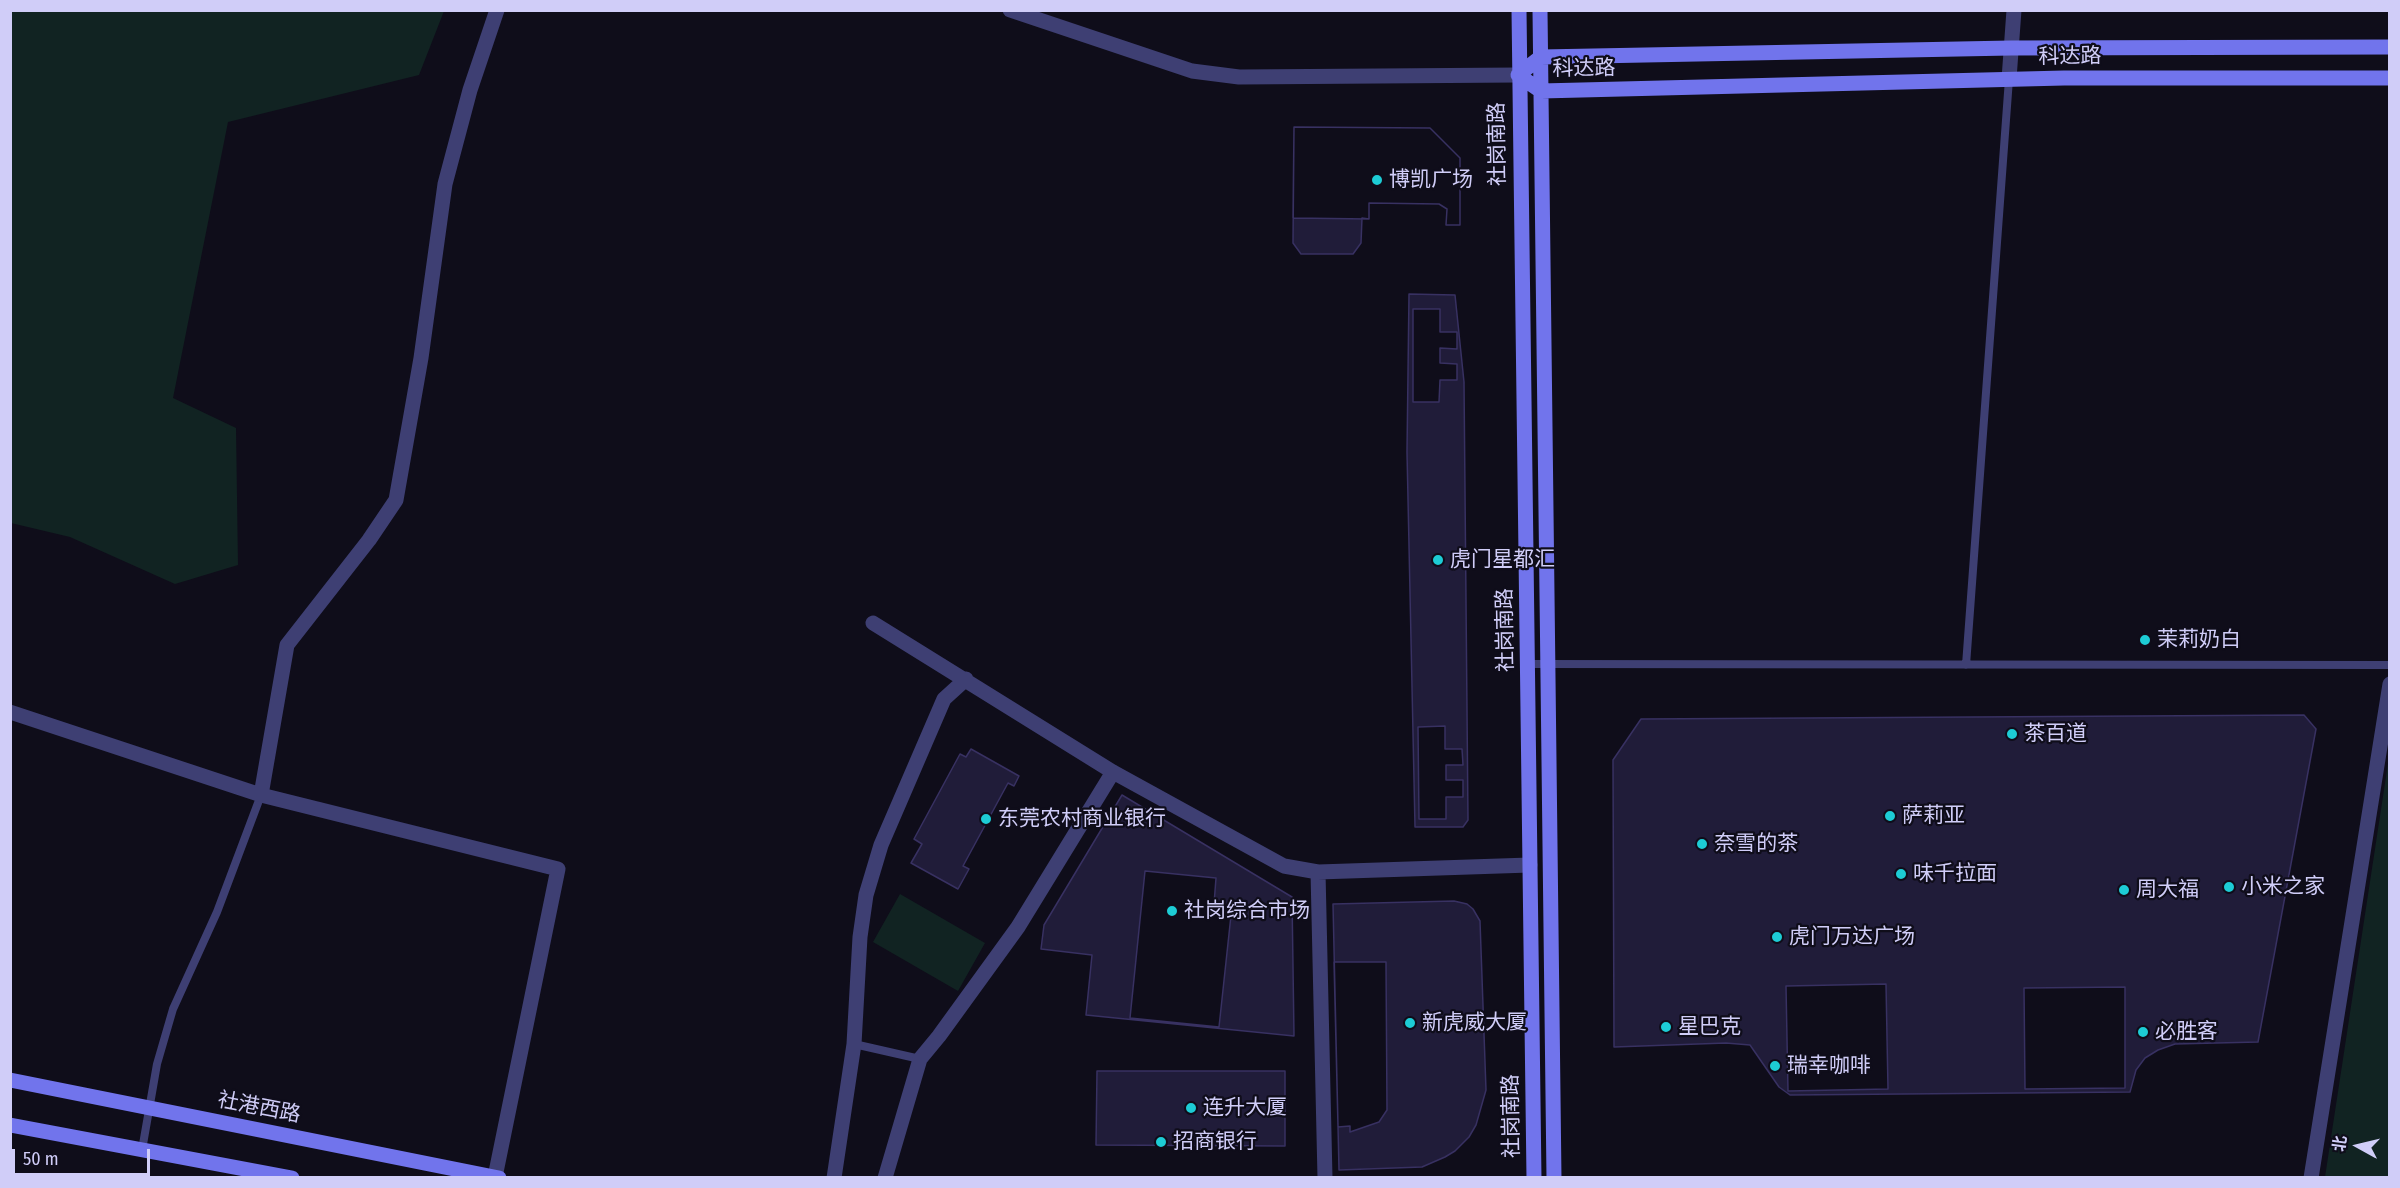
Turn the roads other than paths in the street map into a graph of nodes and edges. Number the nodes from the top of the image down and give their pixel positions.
1 (497, 10) edge
2 (1010, 10) edge
3 (1519, 10) edge
4 (1540, 10) edge
5 (2014, 10) edge
6 (2390, 47) edge
7 (2011, 48) junction
8 (1541, 57) junction
9 (1518, 75) junction
10 (2390, 78) edge
11 (2009, 79) junction
12 (1541, 91) junction
13 (873, 623) dead end
14 (1528, 664) junction
15 (1548, 664) junction
16 (1966, 665) junction
17 (2390, 665) edge
18 (966, 679) junction
19 (2390, 684) edge
20 (10, 712) edge
21 (1113, 772) junction
22 (261, 795) junction
23 (1530, 865) junction
24 (1318, 872) junction
25 (854, 1044) junction
26 (920, 1059) junction
27 (10, 1080) edge
28 (149, 1108) junction
29 (10, 1125) edge
30 (142, 1150) junction
31 (497, 1177) edge
32 (292, 1178) edge
33 (834, 1178) edge
34 (885, 1178) edge
35 (1325, 1178) edge
36 (1534, 1178) edge
37 (1554, 1178) edge
38 (2311, 1178) edge

1 - 22 street
2 - 9 street
3 - 9 street, 社岗南路
4 - 8 street, 社岗南路
5 - 7 street
6 - 7 street, 科达路
7 - 8 street, 科达路
7 - 11 street
8 - 9 street, 科达路
8 - 12 street, 社岗南路
9 - 12 street, 科达路
9 - 14 street, 社岗南路
10 - 11 street, 科达路
11 - 12 street, 科达路
11 - 16 lane
12 - 15 street, 社岗南路
13 - 18 street
14 - 15 lane
14 - 23 street, 社岗南路
15 - 16 lane
15 - 37 street, 社岗南路
16 - 17 lane
18 - 21 street
18 - 25 street
19 - 38 street
20 - 22 street
21 - 24 street
21 - 26 street
22 - 28 lane
22 - 31 street
23 - 24 street
23 - 36 street, 社岗南路
24 - 35 street
25 - 26 lane
25 - 33 street
26 - 34 street
27 - 28 street, 社港西路
28 - 30 lane
28 - 31 street, 社港西路
29 - 30 street
30 - 32 street

